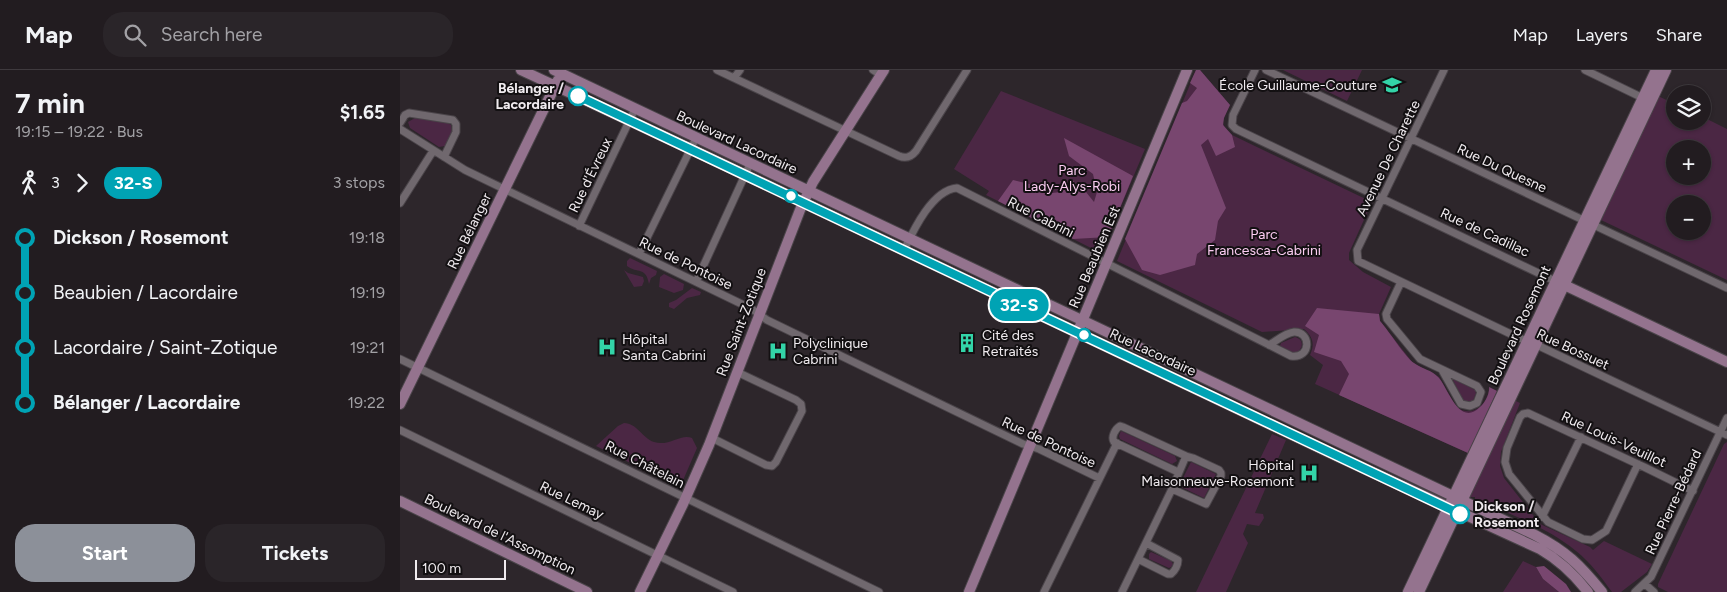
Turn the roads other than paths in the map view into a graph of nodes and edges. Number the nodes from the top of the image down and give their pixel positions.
1 (521, 70) edge
2 (717, 70) edge
3 (740, 70) edge
4 (967, 70) edge
5 (1187, 70) edge
6 (1255, 70) edge
7 (1266, 70) edge
8 (1276, 70) edge
9 (1444, 70) edge
10 (1585, 70) edge
11 (1656, 70) edge
12 (1666, 70) edge
13 (559, 71) edge
14 (879, 72) edge
15 (734, 78) junction
16 (555, 85) junction
17 (1647, 99) junction
18 (635, 109) junction
19 (630, 120) junction
20 (400, 123) edge
21 (400, 129) edge
22 (1409, 130) dead end
23 (845, 131) junction
24 (696, 138) junction
25 (1411, 139) junction
26 (691, 149) junction
27 (433, 151) junction
28 (444, 157) junction
29 (750, 164) junction
30 (745, 175) junction
31 (505, 189) junction
32 (808, 191) junction
33 (1382, 199) junction
34 (803, 202) junction
35 (400, 203) edge
36 (1588, 222) junction
37 (580, 226) junction
38 (909, 239) junction
39 (904, 250) junction
40 (638, 254) junction
41 (1356, 258) joint
42 (1106, 264) junction
43 (696, 282) junction
44 (1400, 282) junction
45 (1559, 282) junction
46 (1727, 288) edge
47 (759, 314) junction
48 (1082, 321) junction
49 (1077, 332) junction
50 (1531, 343) junction
51 (1269, 345) junction
52 (400, 358) edge
53 (1727, 362) edge
54 (418, 368) junction
55 (1442, 370) junction
56 (737, 372) junction
57 (400, 404) edge
58 (1727, 418) edge
59 (400, 430) edge
60 (1723, 433) edge
61 (1581, 437) junction
62 (712, 438) junction
63 (1117, 443) junction
64 (1340, 443) junction
65 (1030, 446) junction
66 (1335, 455) junction
67 (1186, 456) junction
68 (1638, 464) junction
69 (1178, 472) junction
70 (1099, 478) junction
71 (1172, 490) junction
72 (1693, 491) junction
73 (1457, 498) junction
74 (686, 499) junction
75 (400, 500) edge
76 (1452, 510) junction
77 (1542, 517) junction
78 (1146, 543) junction
79 (657, 555) junction
80 (1138, 559) junction
81 (1644, 584) junction
82 (587, 592) edge
83 (640, 592) edge
84 (733, 592) edge
85 (879, 592) edge
86 (969, 592) edge
87 (1044, 592) edge
88 (1122, 592) edge
89 (1408, 592) edge
90 (1419, 592) edge
91 (1588, 592) edge
92 (1602, 592) edge
93 (1635, 592) edge
94 (1654, 592) edge

1 - 16 main road, Boulevard Lacordaire
2 - 15 street
3 - 15 street
4 - 23 street
5 - 42 main road, Rue Beaubien Est
6 - 33 street, Rue de Cadillac
7 - 25 street, Rue Du Quesne
8 - 22 street
9 - 25 street, Avenue De Charette
10 - 17 street
11 - 17 main road, Boulevard Rosemont
12 - 17 main road, Boulevard Rosemont
13 - 16 main road, Rue Bélanger
13 - 18 main road, Boulevard Lacordaire
14 - 23 main road, Rue Saint-Zotique
15 - 23 street
16 - 19 main road, Boulevard Lacordaire
16 - 31 main road, Rue Bélanger
17 - 36 main road, Boulevard Rosemont
18 - 19 street, Rue d'Évreux
18 - 24 main road, Boulevard Lacordaire
19 - 26 main road, Boulevard Lacordaire
19 - 37 street, Rue d'Évreux
20 - 28 street
21 - 27 street, Rue de Pontoise
23 - 32 main road, Rue Saint-Zotique
24 - 26 street
24 - 29 main road, Boulevard Lacordaire
25 - 33 street, Avenue De Charette
25 - 36 street, Rue Du Quesne
26 - 30 main road, Boulevard Lacordaire
26 - 40 street
27 - 28 street, Rue de Pontoise
27 - 35 street
28 - 31 street, Rue de Pontoise
29 - 30 street
29 - 32 main road, Boulevard Lacordaire
30 - 34 main road, Boulevard Lacordaire
30 - 43 street
31 - 37 street, Rue de Pontoise
31 - 54 main road, Rue Bélanger
32 - 34 main road, Rue Saint-Zotique
32 - 38 main road, Boulevard Lacordaire
33 - 41 street, Avenue De Charette
33 - 45 street, Rue de Cadillac
34 - 39 main road, Boulevard Lacordaire
34 - 47 main road, Rue Saint-Zotique
36 - 45 main road, Boulevard Rosemont
36 - 46 street, Rue Du Quesne
37 - 40 street, Rue de Pontoise
38 - 39 street, Rue Cabrini
38 - 42 street, Rue Cabrini
38 - 48 main road, Rue Lacordaire
39 - 49 main road, Rue Lacordaire
40 - 43 street, Rue de Pontoise
41 - 44 street, Rue Bossuet
42 - 48 main road, Rue Beaubien Est
42 - 51 street, Rue Cabrini
43 - 47 street, Rue de Pontoise
44 - 50 street, Rue Bossuet
44 - 55 street
45 - 50 main road, Boulevard Rosemont
45 - 53 main road, Rue de Cadillac
47 - 56 main road, Rue Saint-Zotique
47 - 65 street, Rue de Pontoise
48 - 49 main road, Rue Beaubien Est
48 - 64 main road, Rue Lacordaire
49 - 65 main road, Rue Beaubien Est
49 - 66 main road, Rue Lacordaire
50 - 60 street, Rue Bossuet
50 - 73 main road, Boulevard Rosemont
51 - 51 street, Rue Cabrini
52 - 54 street, Rue Châtelain
54 - 57 main road, Rue Bélanger
54 - 74 street, Rue Châtelain
55 - 55 street
56 - 62 main road, Rue Saint-Zotique
56 - 62 street
58 - 60 street, Rue Pierre-Bédard
59 - 79 street, Rue Lemay
60 - 72 street, Rue Pierre-Bédard
61 - 68 street, Rue Louis-Veuillot
61 - 77 street
61 - 77 street, Rue Louis-Veuillot
62 - 74 main road, Rue Saint-Zotique
63 - 67 street
63 - 69 street
63 - 70 street
64 - 66 main road
64 - 73 main road, Rue Lacordaire
65 - 70 street, Rue de Pontoise
65 - 86 main road, Rue Beaubien Est
66 - 76 main road, Rue Lacordaire
67 - 69 street
67 - 71 street
68 - 72 street, Rue Louis-Veuillot
68 - 77 street
69 - 71 street
70 - 87 street
71 - 78 street
72 - 81 street, Rue Pierre-Bédard
73 - 76 main road, Boulevard Rosemont
73 - 92 main road, Rue Lacordaire
74 - 79 main road, Rue Saint-Zotique
74 - 85 street, Rue Châtelain
75 - 82 main road, Boulevard de l'Assomption
76 - 89 main road, Boulevard Rosemont
76 - 90 main road, Boulevard Rosemont
76 - 91 main road, Rue Lacordaire
78 - 80 street
78 - 80 street
79 - 83 main road, Rue Saint-Zotique
79 - 84 street, Rue Lemay
80 - 88 street
81 - 93 street, Rue Pierre-Bédard
81 - 94 street

